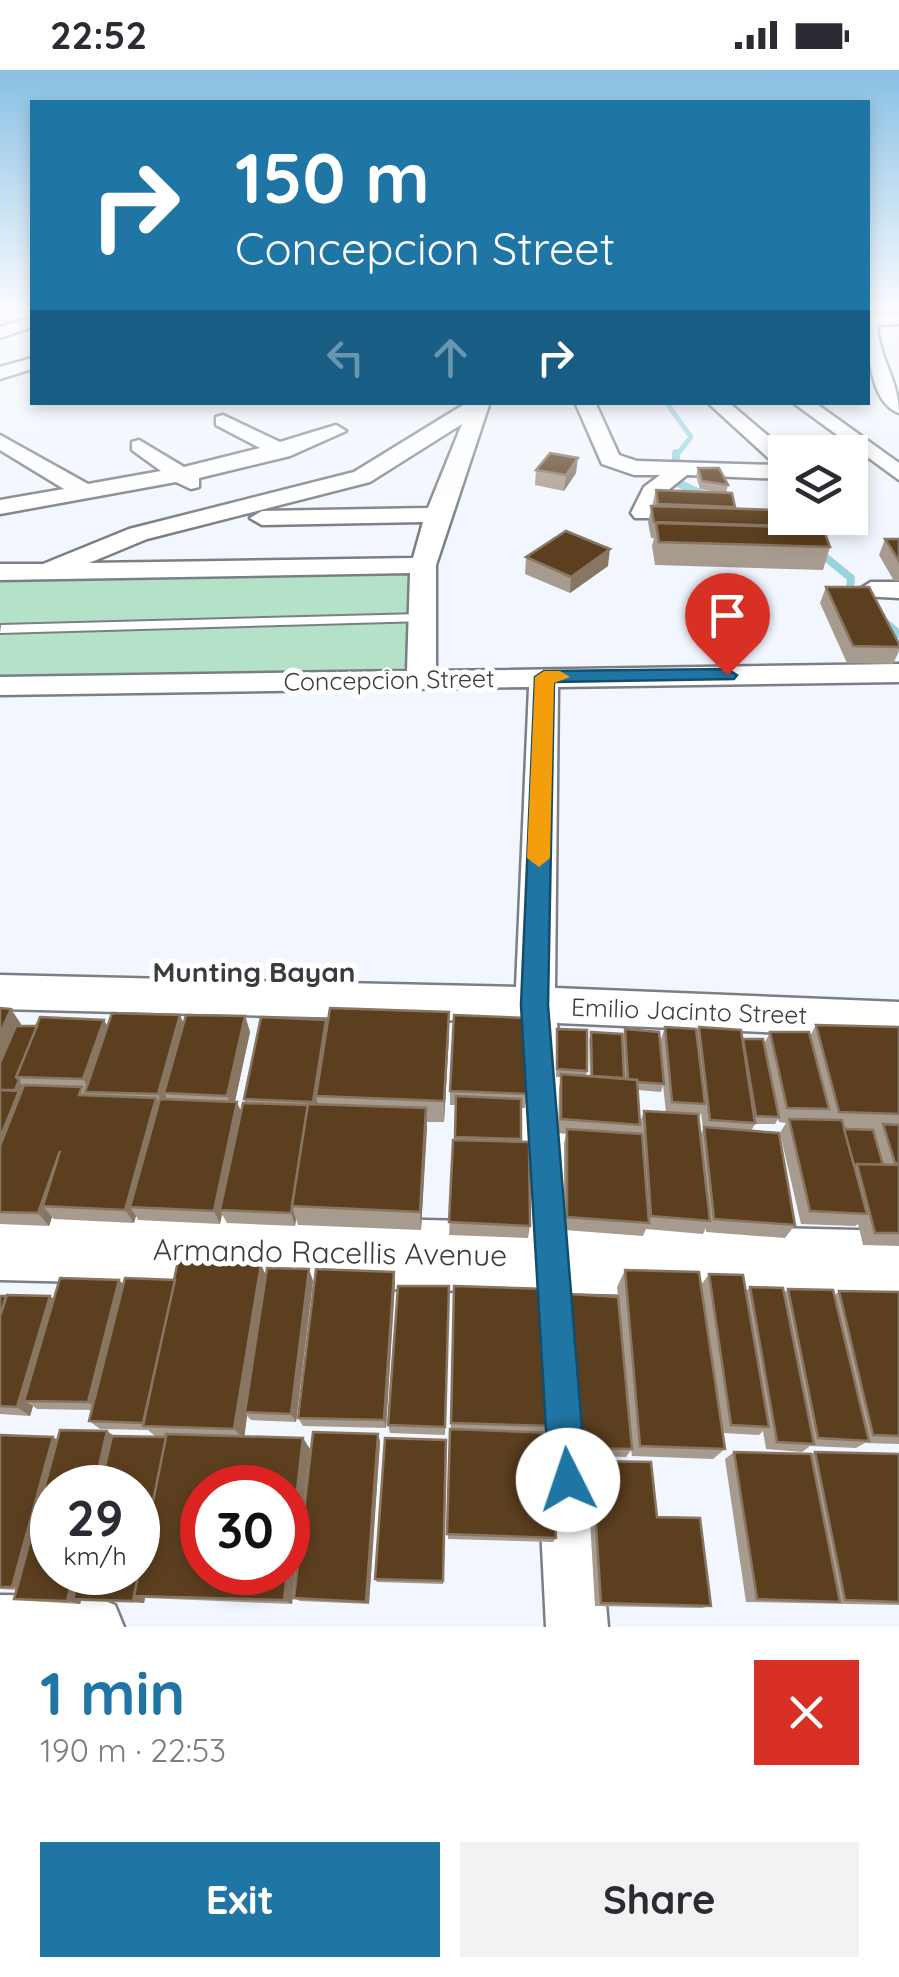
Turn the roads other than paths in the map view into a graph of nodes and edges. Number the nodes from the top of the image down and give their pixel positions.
1 (888, 383) edge
2 (478, 405) edge
3 (480, 405) edge
4 (585, 405) edge
5 (719, 405) edge
6 (805, 405) edge
7 (899, 407) edge
8 (224, 421) dead end
9 (336, 430) dead end
10 (0, 441) edge
11 (138, 446) dead end
12 (768, 447) edge
13 (282, 451) junction
14 (868, 472) edge
15 (898, 472) edge
16 (768, 474) edge
17 (182, 475) junction
18 (85, 492) junction
19 (0, 507) edge
20 (231, 512) junction
21 (437, 515) junction
22 (424, 566) junction
23 (0, 572) edge
24 (45, 572) junction
25 (871, 590) edge
26 (899, 590) edge
27 (421, 618) junction
28 (1, 629) edge
29 (886, 673) edge
30 (544, 677) junction
31 (422, 679) junction
32 (0, 686) edge
33 (0, 992) edge
34 (534, 1005) junction
35 (899, 1020) edge
36 (0, 1245) edge
37 (553, 1258) junction
38 (899, 1266) edge
39 (0, 1626) edge
40 (93, 1627) edge
41 (577, 1627) edge

1 - 7 street
2 - 20 street
3 - 21 street
4 - 16 street
5 - 12 street
6 - 15 street
8 - 13 street
9 - 13 street
10 - 18 street
11 - 17 street
13 - 17 street
14 - 15 street
17 - 18 street
17 - 20 street
18 - 19 street
20 - 21 street
20 - 24 street
21 - 22 street
22 - 24 street
22 - 27 street
23 - 24 street
25 - 26 street
27 - 28 lane
27 - 31 street
29 - 30 street, Concepcion Street
30 - 31 street, Concepcion Street
30 - 34 street
31 - 32 street, Concepcion Street
33 - 34 street, Emilio Jacinto Street
34 - 35 street, Emilio Jacinto Street
34 - 37 street
36 - 37 main road, Armando Racellis Avenue
37 - 38 main road, Armando Racellis Avenue
37 - 41 street
39 - 40 street

